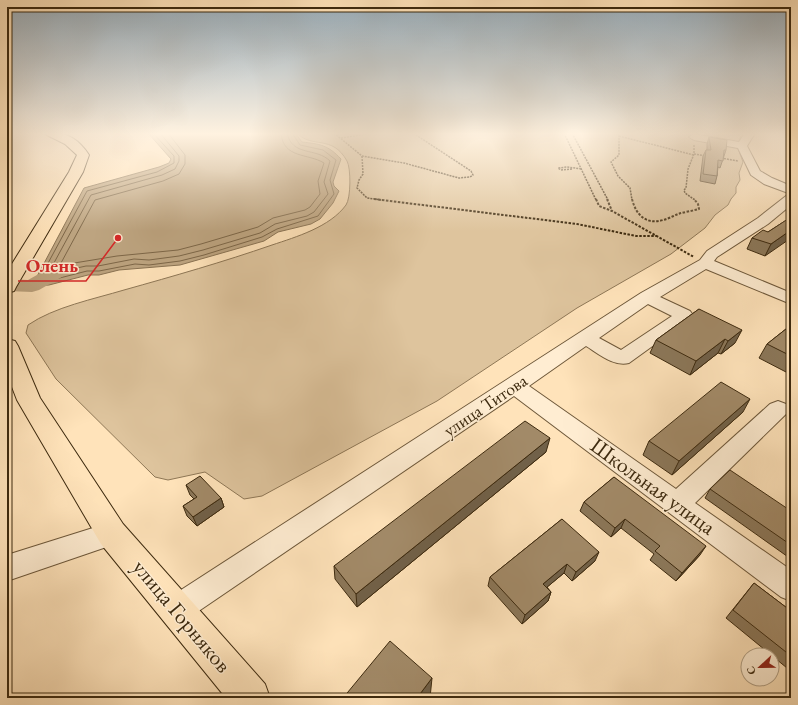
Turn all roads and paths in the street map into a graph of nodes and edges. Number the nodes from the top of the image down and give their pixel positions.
1 (77, 166) edge
2 (362, 166) edge
3 (415, 166) edge
4 (464, 166) edge
5 (580, 166) edge
6 (590, 166) edge
7 (612, 166) edge
8 (689, 166) edge
9 (751, 166) edge
10 (572, 169) junction
11 (582, 169) junction
12 (791, 190) edge
13 (791, 198) edge
14 (612, 211) junction
15 (656, 236) junction
16 (705, 263) junction
17 (9, 284) edge
18 (647, 297) junction
19 (791, 299) edge
20 (585, 338) junction
21 (7, 346) edge
22 (515, 386) junction
23 (778, 409) dead end
24 (677, 504) junction
25 (112, 534) junction
26 (7, 568) edge
27 (791, 587) edge
28 (177, 609) junction
29 (251, 698) edge

1 - 17 main road
2 - 15 path
3 - 4 path
5 - 11 path
6 - 14 path
7 - 8 path
9 - 12 street
10 - 10 path
10 - 11 path
11 - 14 path
13 - 16 street, улица Титова
14 - 15 path
15 - 16 path
16 - 18 street, улица Титова
16 - 19 street
18 - 20 street, улица Титова
18 - 20 street
20 - 22 street, улица Титова
21 - 25 main road, улица Горняков
22 - 24 street, Школьная улица
22 - 28 street, улица Титова
23 - 24 street
24 - 27 street, Школьная улица
25 - 26 street
25 - 28 main road, улица Горняков
28 - 29 main road, улица Горняков

